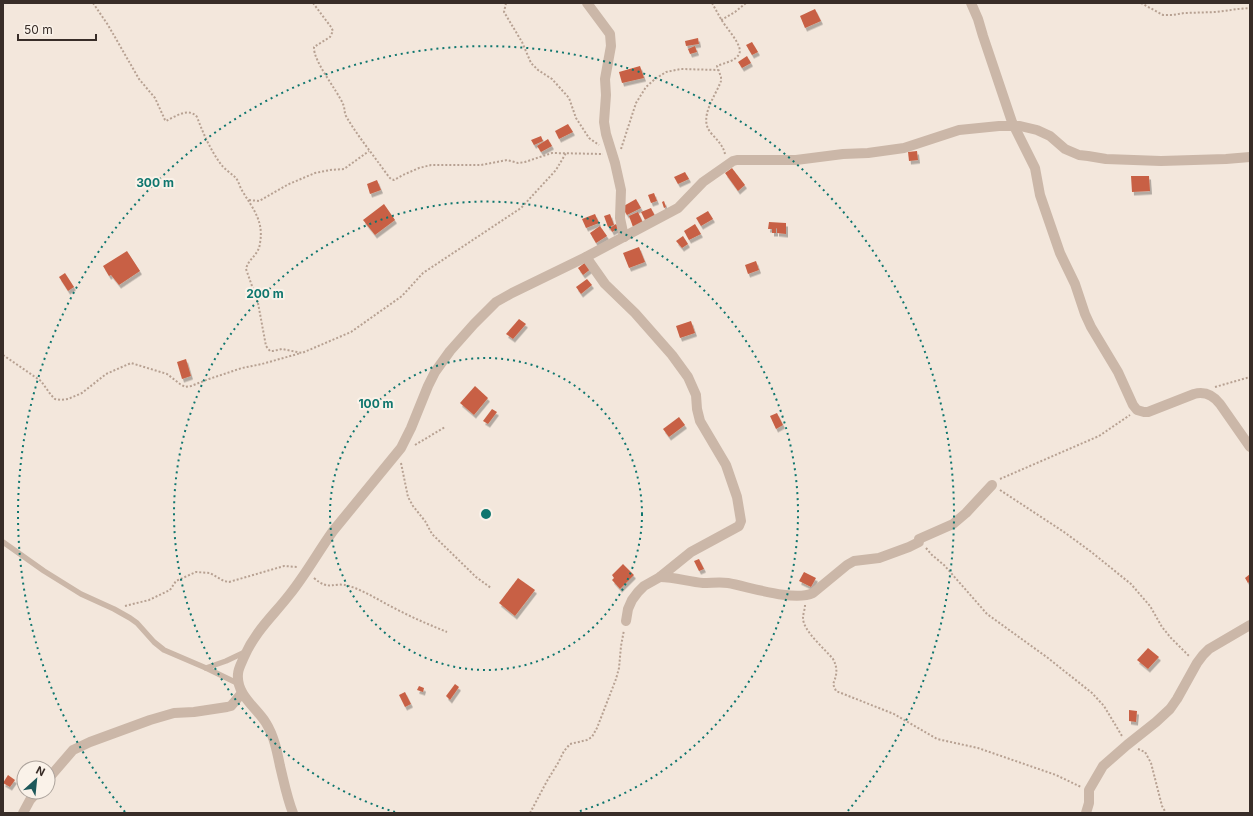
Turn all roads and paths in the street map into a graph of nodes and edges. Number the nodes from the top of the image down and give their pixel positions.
1 (93, 3) edge
2 (313, 3) edge
3 (506, 3) edge
4 (587, 3) edge
5 (712, 3) edge
6 (746, 3) edge
7 (971, 3) edge
8 (1141, 3) edge
9 (1250, 8) edge
10 (721, 20) junction
11 (718, 70) junction
12 (1014, 127) junction
13 (369, 151) junction
14 (566, 153) junction
15 (1250, 157) edge
16 (615, 163) junction
17 (728, 165) junction
18 (248, 200) junction
19 (624, 237) junction
20 (586, 257) junction
21 (302, 353) junction
22 (3, 354) edge
23 (1250, 377) edge
24 (1200, 393) junction
25 (1137, 410) junction
26 (445, 427) dead end
27 (414, 445) dead end
28 (401, 448) junction
29 (1250, 448) edge
30 (992, 485) junction
31 (919, 539) junction
32 (3, 542) edge
33 (309, 568) junction
34 (660, 577) junction
35 (492, 588) dead end
36 (807, 596) junction
37 (114, 609) junction
38 (626, 621) joint
39 (1250, 625) edge
40 (447, 632) dead end
41 (246, 652) junction
42 (1197, 663) junction
43 (206, 668) junction
44 (241, 689) junction
45 (1127, 745) junction
46 (56, 769) edge
47 (1089, 790) junction
48 (30, 800) edge
49 (23, 813) edge
50 (293, 813) edge
51 (530, 813) edge
52 (1086, 813) edge
53 (1166, 813) edge

1 - 18 path
2 - 13 path
3 - 14 path
4 - 16 street
5 - 10 path
6 - 10 path
7 - 12 street
8 - 9 path
10 - 11 path
11 - 16 path
11 - 17 path
12 - 15 street
12 - 17 street
12 - 25 street
13 - 14 path
13 - 18 path
14 - 21 path
16 - 19 street
17 - 19 street
18 - 21 path
19 - 20 street
20 - 28 street
20 - 34 street
21 - 22 path
23 - 24 path
24 - 25 street
24 - 29 street
25 - 30 path
26 - 27 path
28 - 33 street
28 - 35 path
30 - 31 street
30 - 42 path
31 - 36 street
31 - 45 path
32 - 37 lane
33 - 37 path
33 - 40 path
33 - 41 street
34 - 36 street
34 - 38 street
36 - 47 path
37 - 43 lane
38 - 51 path
39 - 42 street
41 - 43 lane
41 - 44 street
42 - 45 street
43 - 44 lane
44 - 46 street
44 - 50 street
45 - 47 street
45 - 53 path
47 - 52 street
48 - 49 street

